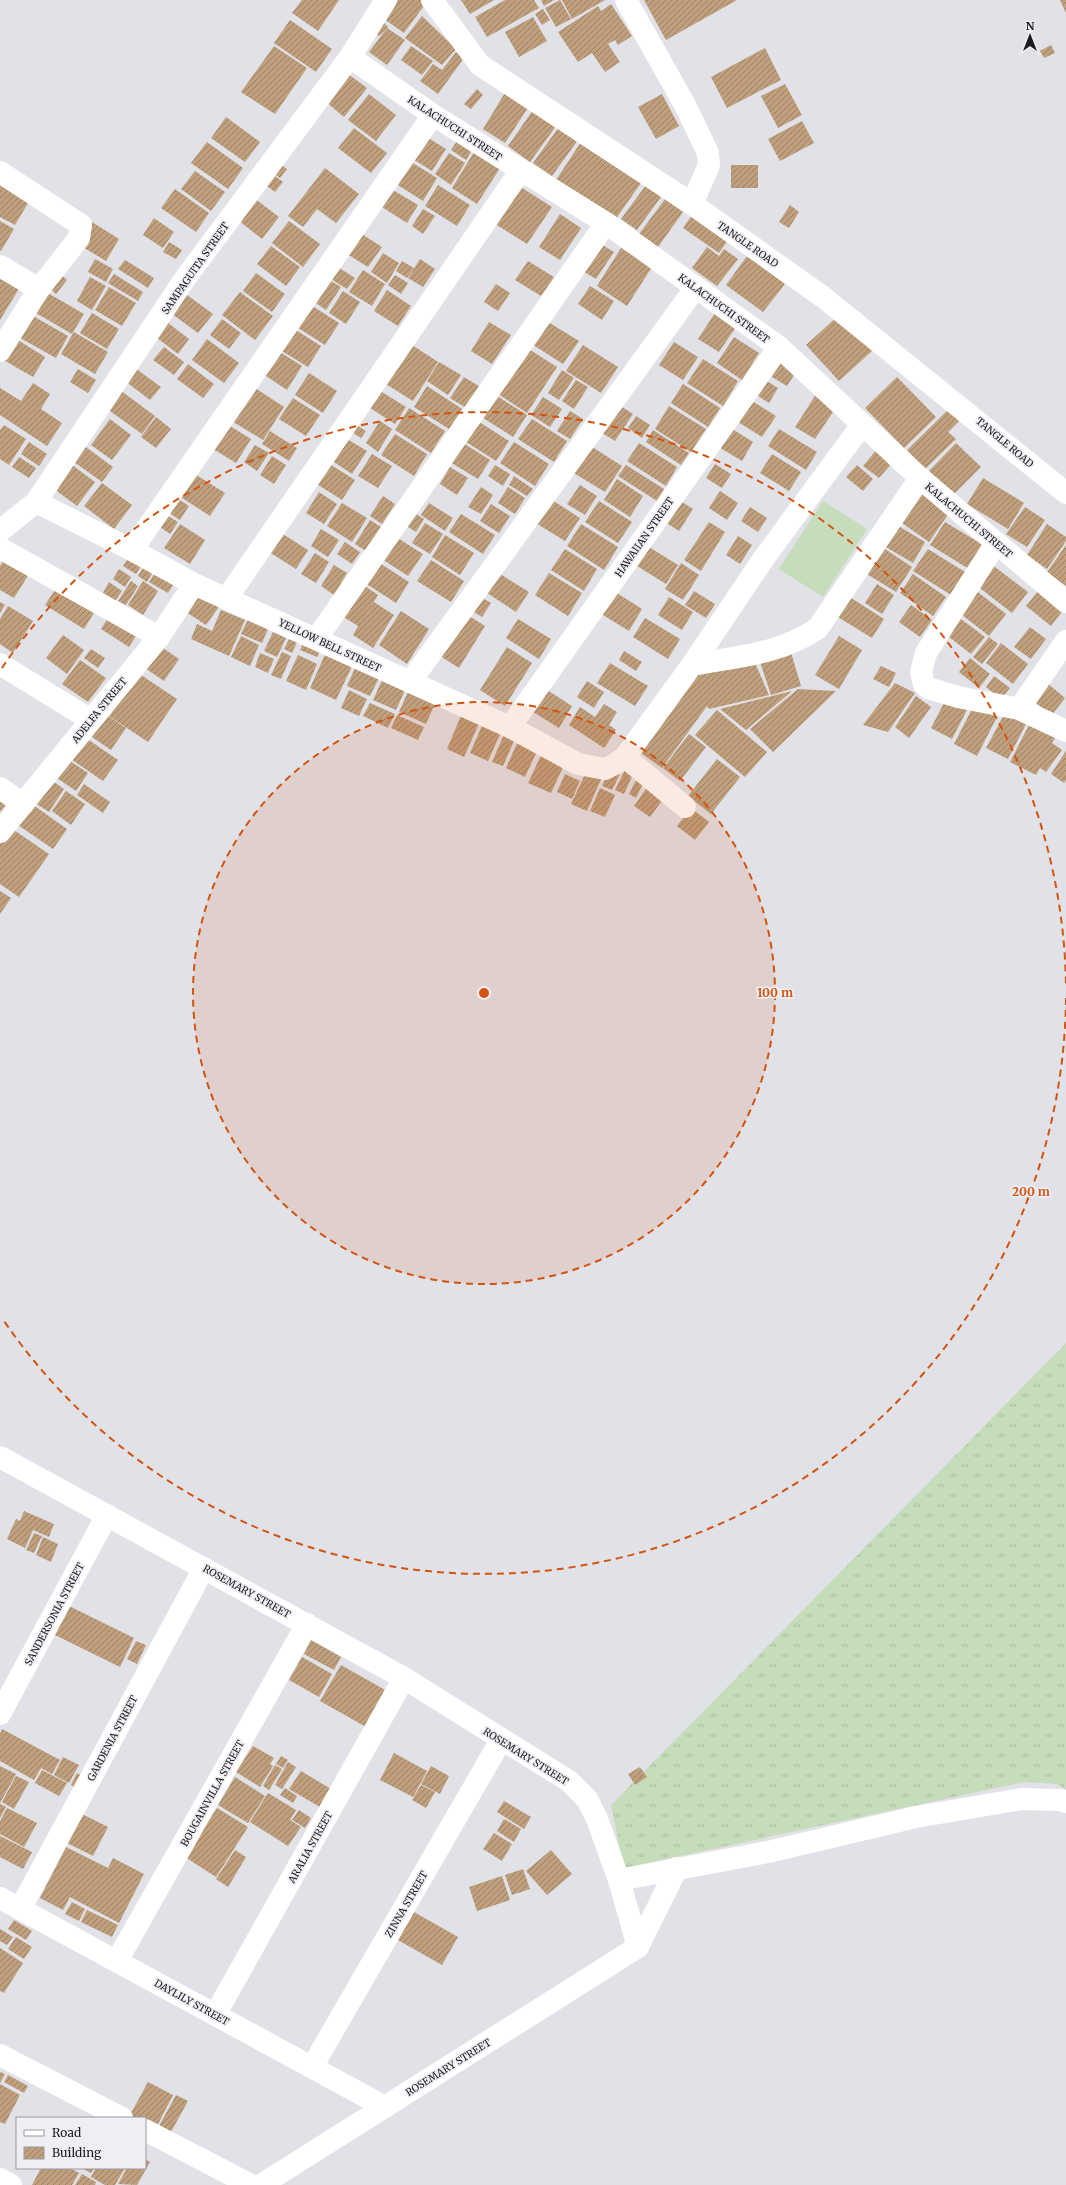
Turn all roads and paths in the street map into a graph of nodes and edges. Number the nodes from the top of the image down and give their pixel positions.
1 (386, 0) edge
2 (432, 0) edge
3 (626, 0) edge
4 (350, 56) junction
5 (433, 116) junction
6 (521, 170) junction
7 (0, 172) edge
8 (692, 204) junction
9 (606, 223) junction
10 (0, 266) edge
11 (696, 287) junction
12 (39, 289) junction
13 (779, 347) junction
14 (0, 351) edge
15 (861, 426) junction
16 (920, 478) junction
17 (1066, 493) edge
18 (36, 502) junction
19 (0, 531) edge
20 (996, 544) junction
21 (0, 548) edge
22 (132, 550) junction
23 (194, 584) junction
24 (227, 598) junction
25 (1066, 602) edge
26 (159, 637) junction
27 (317, 638) junction
28 (1066, 641) edge
29 (0, 664) edge
30 (692, 665) junction
31 (410, 682) junction
32 (1019, 709) junction
33 (91, 720) junction
34 (510, 727) junction
35 (1066, 731) edge
36 (625, 757) junction
37 (0, 788) edge
38 (23, 804) junction
39 (685, 807) dead end
40 (0, 832) edge
41 (2, 1464) edge
42 (107, 1514) junction
43 (204, 1568) junction
44 (307, 1624) junction
45 (404, 1678) junction
46 (0, 1714) edge
47 (501, 1740) junction
48 (1066, 1802) edge
49 (677, 1868) junction
50 (619, 1880) junction
51 (0, 1898) edge
52 (20, 1909) junction
53 (638, 1947) junction
54 (117, 1961) junction
55 (215, 2015) junction
56 (0, 2055) edge
57 (312, 2068) junction
58 (385, 2107) junction
59 (120, 2117) edge
60 (146, 2131) edge
61 (0, 2179) edge
62 (11, 2185) edge
63 (251, 2185) edge
64 (260, 2185) edge

1 - 4 street, SAMPAGUITA STREET
2 - 8 street, TANGLE ROAD
3 - 8 street
4 - 5 street, KALACHUCHI STREET
4 - 18 street, SAMPAGUITA STREET
5 - 6 street, KALACHUCHI STREET
5 - 22 street
6 - 9 street, KALACHUCHI STREET
6 - 24 street
7 - 12 street
8 - 17 street, TANGLE ROAD
9 - 11 street, KALACHUCHI STREET
9 - 27 street
10 - 12 street
11 - 13 street, KALACHUCHI STREET
11 - 31 street
12 - 14 street
13 - 15 street, KALACHUCHI STREET
13 - 34 street, HAWAIIAN STREET
15 - 16 street, KALACHUCHI STREET
15 - 30 street
16 - 20 street, KALACHUCHI STREET
16 - 30 street
18 - 19 street, SAMPAGUITA STREET
18 - 22 street, YELLOW BELL STREET
20 - 25 street, KALACHUCHI STREET
20 - 32 street
21 - 26 street
22 - 23 street, YELLOW BELL STREET
23 - 24 street, YELLOW BELL STREET
23 - 26 street, ADELFA STREET
24 - 27 street, YELLOW BELL STREET
26 - 33 street, ADELFA STREET
27 - 31 street, YELLOW BELL STREET
28 - 32 street
29 - 33 street
30 - 36 street
31 - 34 street, YELLOW BELL STREET
32 - 35 street
33 - 38 street, ADELFA STREET
34 - 36 street, YELLOW BELL STREET
36 - 39 street
37 - 38 street
38 - 40 street, ADELFA STREET
41 - 42 street, ROSEMARY STREET
42 - 43 street, ROSEMARY STREET
42 - 46 street, SANDERSONIA STREET
43 - 44 street, ROSEMARY STREET
43 - 52 street, GARDENIA STREET
44 - 45 street, ROSEMARY STREET
44 - 54 street, BOUGAINVILLA STREET
45 - 47 street, ROSEMARY STREET
45 - 55 street, ARALIA STREET
47 - 50 street, ROSEMARY STREET
47 - 57 street, ZINNA STREET
48 - 49 street
49 - 50 street
49 - 53 street
50 - 53 street, ROSEMARY STREET
51 - 52 street, DAYLILY STREET
52 - 54 street, DAYLILY STREET
53 - 58 street, ROSEMARY STREET
54 - 55 street, DAYLILY STREET
55 - 57 street, DAYLILY STREET
56 - 59 street
57 - 58 street, DAYLILY STREET
58 - 64 street, ROSEMARY STREET
60 - 63 street
61 - 62 street

